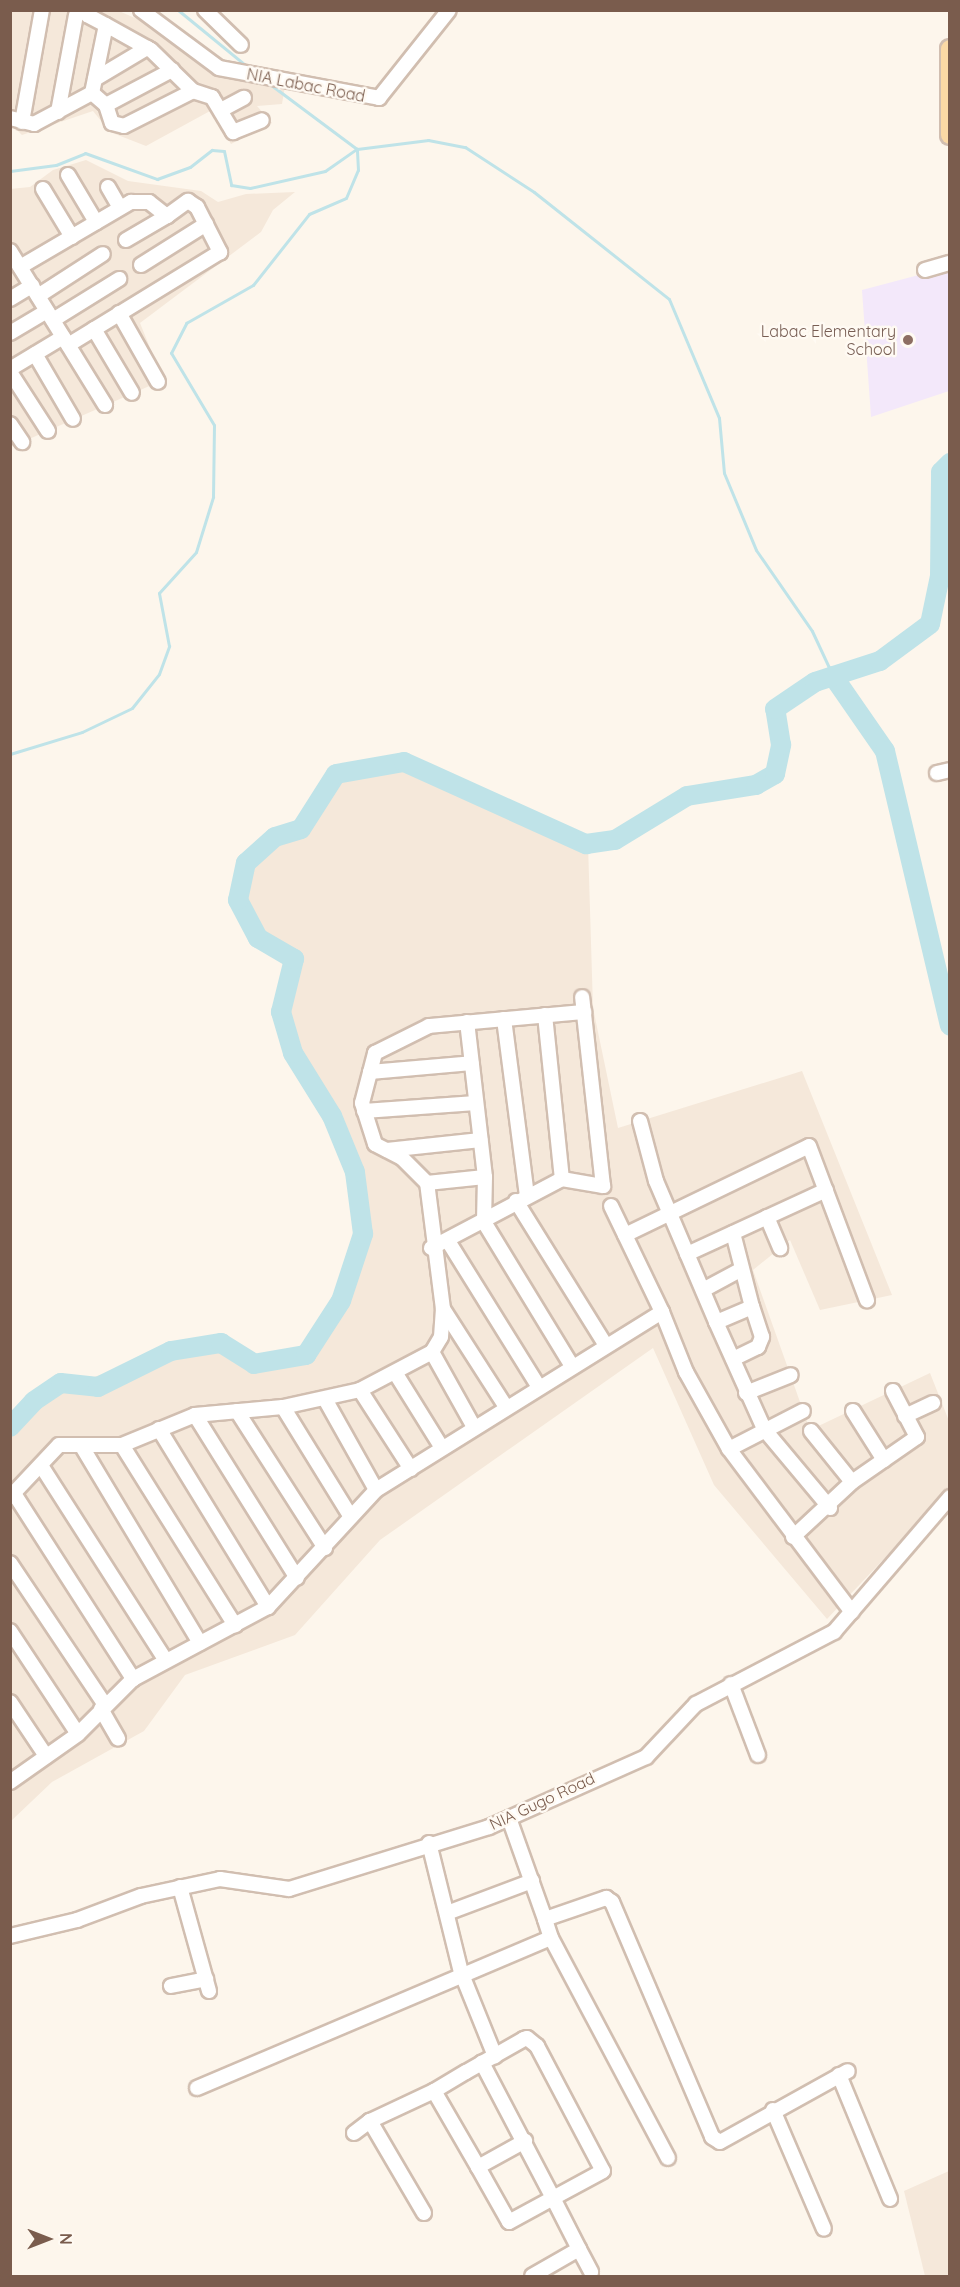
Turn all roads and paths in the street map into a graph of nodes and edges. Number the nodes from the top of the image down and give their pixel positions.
1 (42, 10) edge
2 (141, 10) edge
3 (206, 10) edge
4 (449, 10) edge
5 (105, 25) junction
6 (241, 45) dead end
7 (147, 48) junction
8 (950, 49) edge
9 (172, 70) junction
10 (94, 86) junction
11 (193, 91) junction
12 (243, 98) dead end
13 (105, 105) junction
14 (221, 110) junction
15 (58, 112) junction
16 (16, 120) edge
17 (262, 120) dead end
18 (950, 135) edge
19 (68, 175) dead end
20 (108, 187) dead end
21 (43, 189) dead end
22 (120, 208) junction
23 (167, 216) junction
24 (96, 222) junction
25 (206, 224) junction
26 (72, 237) junction
27 (126, 240) dead end
28 (103, 254) dead end
29 (15, 261) edge
30 (950, 262) edge
31 (141, 265) dead end
32 (925, 270) dead end
33 (118, 279) dead end
34 (35, 291) junction
35 (10, 299) edge
36 (119, 313) junction
37 (50, 315) junction
38 (94, 329) junction
39 (10, 333) edge
40 (66, 341) junction
41 (35, 354) junction
42 (10, 371) edge
43 (158, 382) dead end
44 (132, 393) dead end
45 (105, 405) dead end
46 (73, 419) dead end
47 (10, 424) edge
48 (48, 431) dead end
49 (22, 442) dead end
50 (582, 997) dead end
51 (584, 1012) junction
52 (545, 1015) junction
53 (504, 1019) junction
54 (467, 1022) junction
55 (471, 1063) junction
56 (370, 1072) junction
57 (476, 1103) junction
58 (364, 1111) junction
59 (640, 1121) dead end
60 (480, 1140) junction
61 (386, 1150) junction
62 (484, 1177) junction
63 (562, 1179) junction
64 (427, 1183) junction
65 (826, 1190) junction
66 (521, 1198) junction
67 (611, 1206) dead end
68 (671, 1216) junction
69 (767, 1217) junction
70 (484, 1222) junction
71 (733, 1233) junction
72 (625, 1236) junction
73 (448, 1241) junction
74 (432, 1248) junction
75 (780, 1248) dead end
76 (687, 1254) junction
77 (742, 1269) junction
78 (703, 1290) junction
79 (867, 1300) dead end
80 (752, 1307) junction
81 (443, 1309) junction
82 (662, 1312) junction
83 (716, 1322) junction
84 (605, 1344) junction
85 (432, 1352) junction
86 (733, 1359) junction
87 (572, 1366) junction
88 (396, 1374) junction
89 (790, 1375) dead end
90 (539, 1387) junction
91 (360, 1390) junction
92 (893, 1391) dead end
93 (747, 1393) junction
94 (325, 1399) junction
95 (933, 1403) dead end
96 (283, 1407) junction
97 (506, 1407) junction
98 (237, 1411) junction
99 (803, 1411) dead end
100 (853, 1411) dead end
101 (195, 1415) junction
102 (904, 1416) junction
103 (474, 1427) junction
104 (159, 1429) junction
105 (764, 1429) junction
106 (811, 1431) dead end
107 (81, 1445) junction
108 (122, 1445) junction
109 (442, 1448) junction
110 (729, 1449) junction
111 (884, 1460) junction
112 (42, 1467) junction
113 (411, 1469) junction
114 (852, 1482) junction
115 (376, 1490) junction
116 (13, 1496) edge
117 (950, 1497) edge
118 (830, 1508) junction
119 (351, 1517) junction
120 (793, 1537) junction
121 (325, 1548) junction
122 (10, 1563) edge
123 (297, 1578) junction
124 (268, 1607) junction
125 (852, 1612) junction
126 (235, 1625) junction
127 (10, 1631) edge
128 (200, 1643) junction
129 (165, 1659) junction
130 (133, 1679) junction
131 (731, 1684) junction
132 (10, 1702) edge
133 (103, 1707) junction
134 (78, 1734) junction
135 (118, 1739) dead end
136 (758, 1755) dead end
137 (46, 1756) junction
138 (12, 1778) edge
139 (509, 1818) junction
140 (429, 1843) junction
141 (532, 1881) junction
142 (180, 1887) junction
143 (447, 1913) junction
144 (545, 1918) junction
145 (10, 1936) edge
146 (551, 1938) junction
147 (461, 1972) junction
148 (171, 1986) dead end
149 (489, 2059) junction
150 (197, 2088) dead end
151 (434, 2091) junction
152 (773, 2110) junction
153 (370, 2121) junction
154 (354, 2133) dead end
155 (525, 2141) junction
156 (668, 2158) dead end
157 (478, 2167) junction
158 (553, 2198) junction
159 (890, 2199) dead end
160 (424, 2213) dead end
161 (824, 2229) dead end
162 (579, 2249) junction
163 (591, 2272) dead end
164 (532, 2277) edge

1 - 16 street
2 - 4 street, NIA Labac Road
3 - 6 street
5 - 7 street
5 - 10 street
5 - 15 street
7 - 9 street
7 - 10 street
8 - 18 main road
9 - 11 street
9 - 13 street
10 - 13 street
10 - 15 street
11 - 13 street
11 - 14 street
12 - 14 street
14 - 17 street
15 - 16 street
19 - 24 street
20 - 22 street
21 - 26 street
22 - 23 street
22 - 24 street
23 - 25 street
23 - 27 street
24 - 26 street
25 - 31 street
25 - 36 street
26 - 29 street
28 - 34 street
29 - 34 street
30 - 32 street
33 - 37 street
34 - 35 street
34 - 37 street
36 - 38 street
36 - 43 street
37 - 39 street
37 - 40 street
38 - 40 street
38 - 44 street
40 - 41 street
40 - 45 street
41 - 42 street
41 - 46 street
42 - 48 street
47 - 49 street
50 - 51 street
51 - 52 street
51 - 63 street
52 - 53 street
52 - 63 street
53 - 54 street
53 - 66 street
54 - 55 street
54 - 56 street
55 - 56 street
55 - 57 street
56 - 58 street
57 - 58 street
57 - 60 street
58 - 61 street
59 - 68 street
60 - 61 street
60 - 62 street
61 - 64 street
62 - 64 street
62 - 70 street
63 - 66 street
64 - 74 street
65 - 68 street
65 - 69 street
65 - 79 street
66 - 70 street
66 - 84 street
67 - 72 street
68 - 72 street
68 - 76 street
69 - 71 street
69 - 75 street
70 - 73 street
70 - 87 street
71 - 76 street
71 - 77 street
72 - 82 street
73 - 74 street
73 - 90 street
74 - 81 street
76 - 78 street
77 - 78 street
77 - 80 street
78 - 83 street
80 - 83 street
80 - 86 street
81 - 85 street
81 - 97 street
82 - 84 street
82 - 110 street
83 - 86 street
84 - 87 street
85 - 88 street
85 - 103 street
86 - 93 street
87 - 90 street
88 - 91 street
88 - 109 street
89 - 93 street
90 - 97 street
91 - 94 street
91 - 113 street
92 - 102 street
93 - 105 street
94 - 96 street
94 - 115 street
95 - 102 street
96 - 98 street
96 - 119 street
97 - 103 street
98 - 101 street
98 - 121 street
99 - 105 street
100 - 111 street
101 - 104 street
101 - 123 street
102 - 111 street
103 - 109 street
104 - 108 street
104 - 124 street
105 - 110 street
105 - 118 street
106 - 114 street
107 - 108 street
107 - 112 street
107 - 128 street
108 - 126 street
109 - 113 street
110 - 120 street
111 - 114 street
112 - 116 street
112 - 129 street
113 - 115 street
114 - 118 street
115 - 119 street
116 - 130 street
117 - 125 street, NIA Gugo Road
118 - 120 street
119 - 121 street
120 - 125 street
121 - 123 street
122 - 133 street
123 - 124 street
124 - 126 street
125 - 131 street, NIA Gugo Road
126 - 128 street
127 - 134 street
128 - 129 street
129 - 130 street
130 - 133 street
131 - 136 street
131 - 139 street, NIA Gugo Road
132 - 137 street
133 - 134 street
133 - 135 street
134 - 137 street
137 - 138 street
139 - 140 street, NIA Gugo Road
139 - 141 street
140 - 142 street, NIA Gugo Road
140 - 143 street
141 - 143 street
141 - 144 street
142 - 145 street, NIA Gugo Road
142 - 148 street
143 - 147 street
144 - 146 street
144 - 152 street
146 - 147 street
146 - 156 street
147 - 149 street
147 - 150 street
149 - 151 street
149 - 155 street
149 - 158 street
151 - 153 street
151 - 157 street
152 - 159 street
152 - 161 street
153 - 154 street
153 - 160 street
155 - 157 street
155 - 158 street
157 - 158 street
158 - 162 street
162 - 163 street
162 - 164 street

